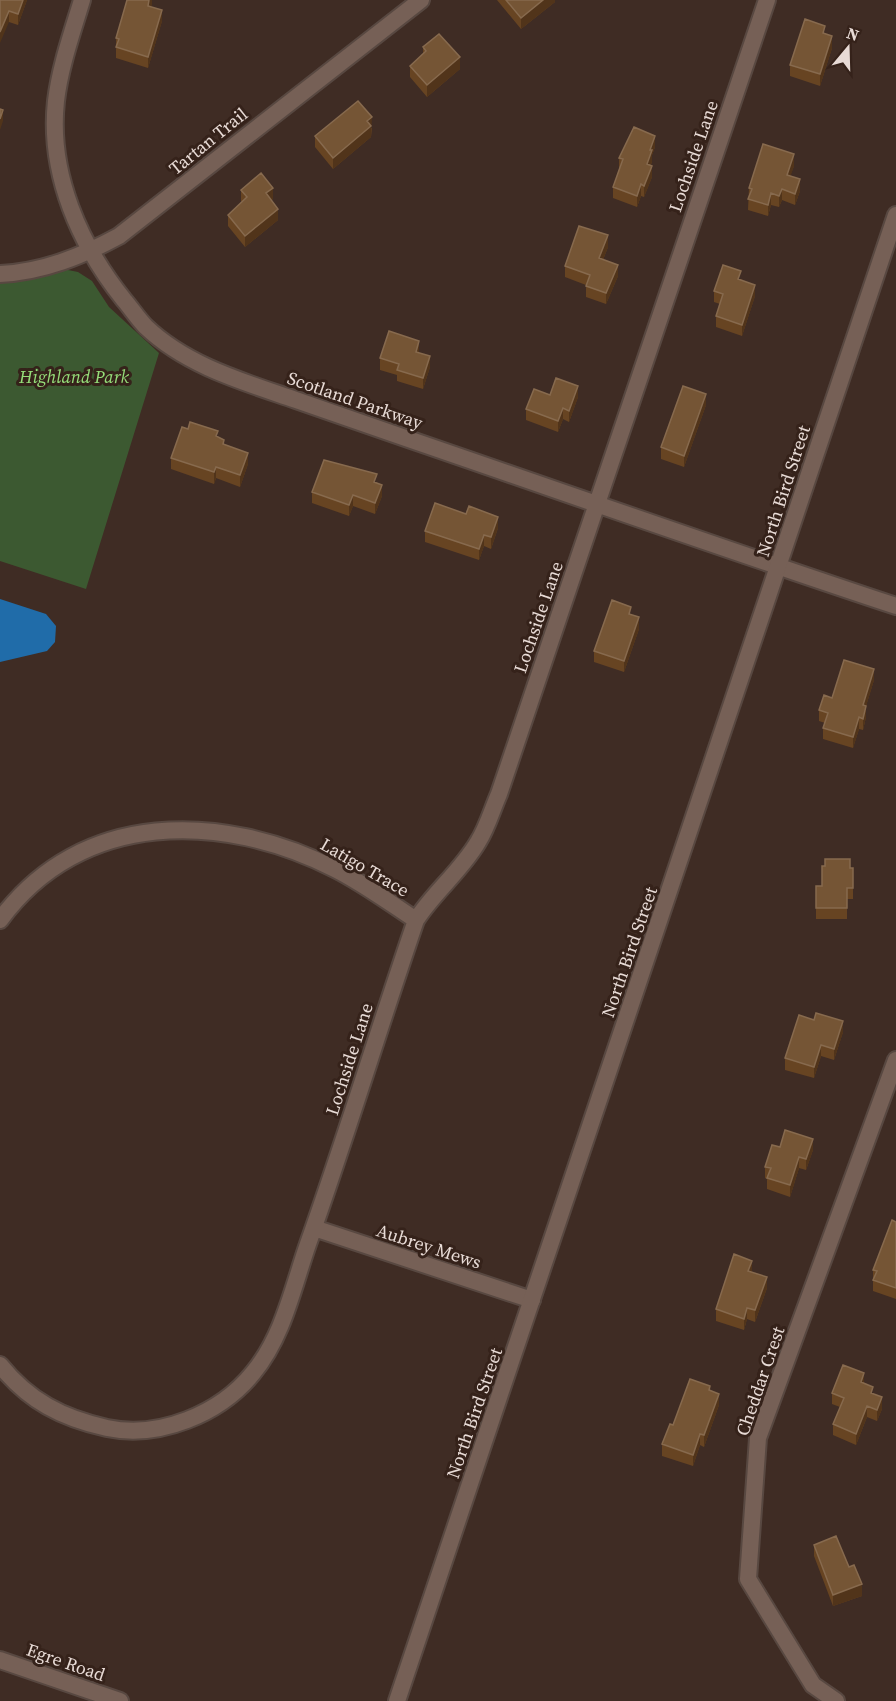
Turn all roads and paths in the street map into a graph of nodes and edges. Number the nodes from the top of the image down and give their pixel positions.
1 (82, 0) edge
2 (421, 0) edge
3 (766, 0) edge
4 (896, 215) edge
5 (90, 251) junction
6 (0, 274) edge
7 (595, 506) junction
8 (779, 567) junction
9 (896, 606) edge
10 (0, 920) edge
11 (416, 920) junction
12 (896, 1060) edge
13 (314, 1228) junction
14 (532, 1300) junction
15 (0, 1365) edge
16 (0, 1660) edge
17 (120, 1701) edge
18 (397, 1701) edge
19 (836, 1701) edge

1 - 5 street, Scotland Parkway
2 - 5 street, Tartan Trail
3 - 7 street, Lochside Lane
4 - 8 street, North Bird Street
5 - 6 street, Tartan Trail
5 - 7 street, Scotland Parkway
7 - 8 street, Scotland Parkway
7 - 11 street, Lochside Lane
8 - 9 street, Scotland Parkway
8 - 14 street, North Bird Street
10 - 11 street, Latigo Trace
11 - 13 street, Lochside Lane
12 - 19 street, Cheddar Crest
13 - 14 street, Aubrey Mews
13 - 15 street
14 - 18 street, North Bird Street
16 - 17 street, Egre Road

